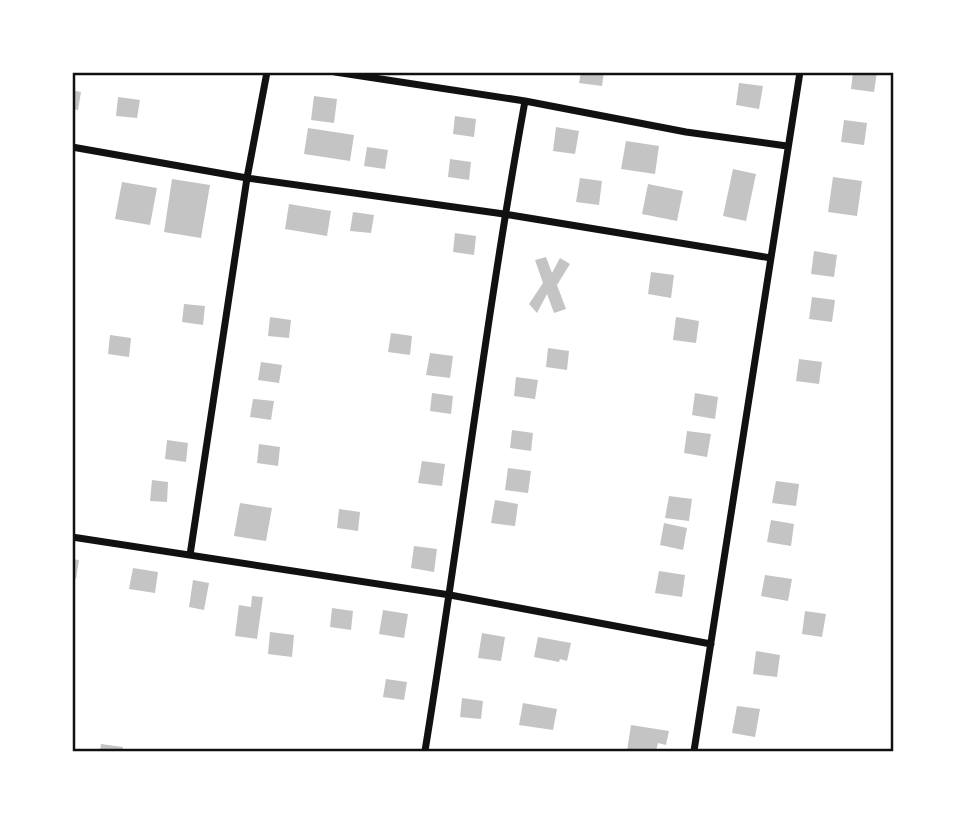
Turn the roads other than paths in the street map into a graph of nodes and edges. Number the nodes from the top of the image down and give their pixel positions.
1 (267, 72) edge
2 (335, 72) edge
3 (800, 72) edge
4 (525, 101) junction
5 (787, 146) junction
6 (72, 148) edge
7 (247, 178) junction
8 (504, 214) junction
9 (771, 258) junction
10 (72, 537) edge
11 (190, 555) junction
12 (450, 595) junction
13 (711, 643) junction
14 (425, 751) edge
15 (694, 751) edge

1 - 7 street
2 - 4 street
3 - 5 street
4 - 5 street
4 - 8 street
5 - 9 street
6 - 7 street
7 - 8 street
7 - 11 street
8 - 9 street
8 - 12 street
9 - 13 street
10 - 11 street
11 - 12 street
12 - 13 street
12 - 14 street
13 - 15 street

